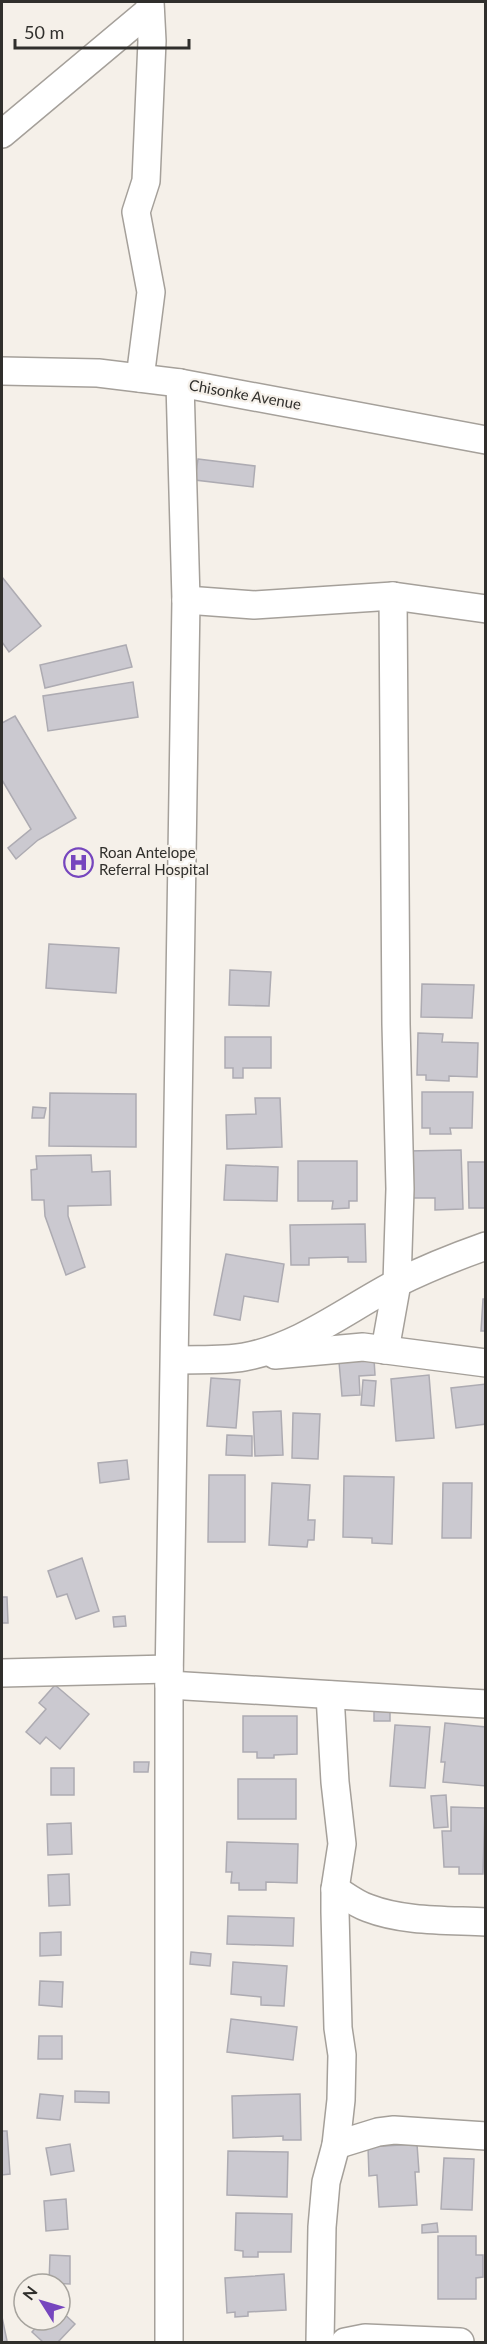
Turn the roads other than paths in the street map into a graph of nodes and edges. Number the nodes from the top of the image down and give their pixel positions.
1 (150, 6) edge
2 (2, 134) edge
3 (2, 371) edge
4 (140, 378) junction
5 (180, 383) junction
6 (486, 440) edge
7 (393, 596) junction
8 (186, 600) junction
9 (486, 609) edge
10 (486, 1246) edge
11 (397, 1283) junction
12 (385, 1350) junction
13 (243, 1358) junction
14 (175, 1360) junction
15 (486, 1363) edge
16 (2, 1673) edge
17 (169, 1677) junction
18 (330, 1695) junction
19 (486, 1704) edge
20 (335, 1889) junction
21 (486, 1922) edge
22 (486, 2136) edge
23 (336, 2145) junction
24 (169, 2343) edge
25 (321, 2343) edge
26 (345, 2343) edge
27 (460, 2343) edge

1 - 2 street
1 - 4 street
3 - 4 street, Chisonke Avenue
4 - 5 street, Chisonke Avenue
5 - 6 street, Chisonke Avenue
5 - 8 street
7 - 8 street
7 - 9 street
7 - 11 street
8 - 14 street
10 - 11 street
11 - 12 street
11 - 13 street
12 - 13 street
12 - 15 street
13 - 14 street
14 - 17 street
16 - 17 street
17 - 18 street
17 - 24 street
18 - 19 street
18 - 20 street
20 - 21 street
20 - 23 street
22 - 23 street
23 - 25 street
26 - 27 street

